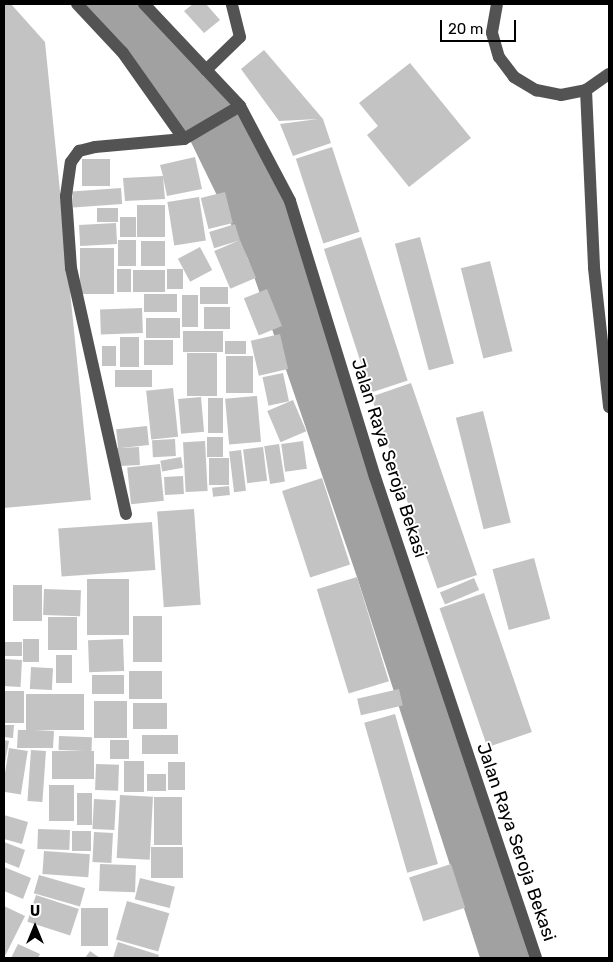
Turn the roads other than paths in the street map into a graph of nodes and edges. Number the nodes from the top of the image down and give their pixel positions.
1 (77, 4) edge
2 (144, 4) edge
3 (232, 4) edge
4 (497, 4) edge
5 (206, 70) junction
6 (609, 74) edge
7 (586, 90) junction
8 (240, 106) junction
9 (186, 138) junction
10 (609, 407) edge
11 (126, 514) dead end
12 (536, 958) edge

1 - 9 street
2 - 5 street, Jalan Raya Seroja Bekasi
3 - 5 street
4 - 7 street
5 - 8 street, Jalan Raya Seroja Bekasi
6 - 7 street
7 - 10 street
8 - 9 street
8 - 12 street, Jalan Raya Seroja Bekasi
9 - 11 street

